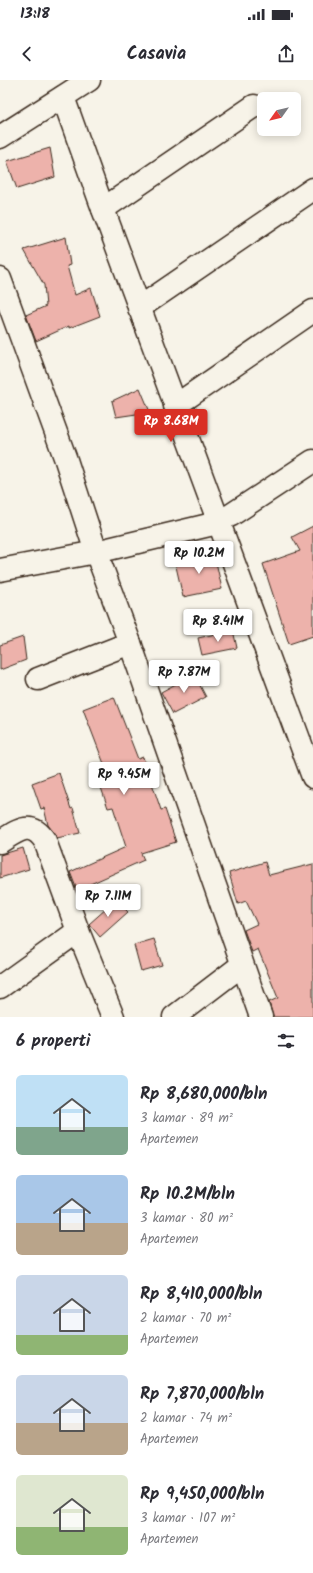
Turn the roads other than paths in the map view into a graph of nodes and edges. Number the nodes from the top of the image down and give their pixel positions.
1 (89, 80) edge
2 (63, 97) junction
3 (254, 106) dead end
4 (0, 137) edge
5 (313, 189) edge
6 (103, 210) junction
7 (0, 279) edge
8 (139, 308) junction
9 (313, 311) edge
10 (176, 406) junction
11 (313, 461) edge
12 (219, 521) junction
13 (96, 552) junction
14 (0, 570) edge
15 (130, 643) junction
16 (38, 679) dead end
17 (313, 777) edge
18 (0, 842) edge
19 (78, 930) junction
20 (242, 965) junction
21 (0, 987) edge
22 (112, 1017) edge
23 (174, 1017) edge
24 (261, 1017) edge

1 - 2 street
2 - 4 street
2 - 6 street
3 - 6 street
5 - 8 street
6 - 8 street
7 - 13 street
8 - 10 street
9 - 10 street
10 - 12 street
11 - 12 street
12 - 13 street
12 - 17 street
13 - 14 street
13 - 15 street
15 - 16 street
15 - 20 street
18 - 19 street
19 - 21 street
19 - 22 street
20 - 23 street
20 - 24 street

